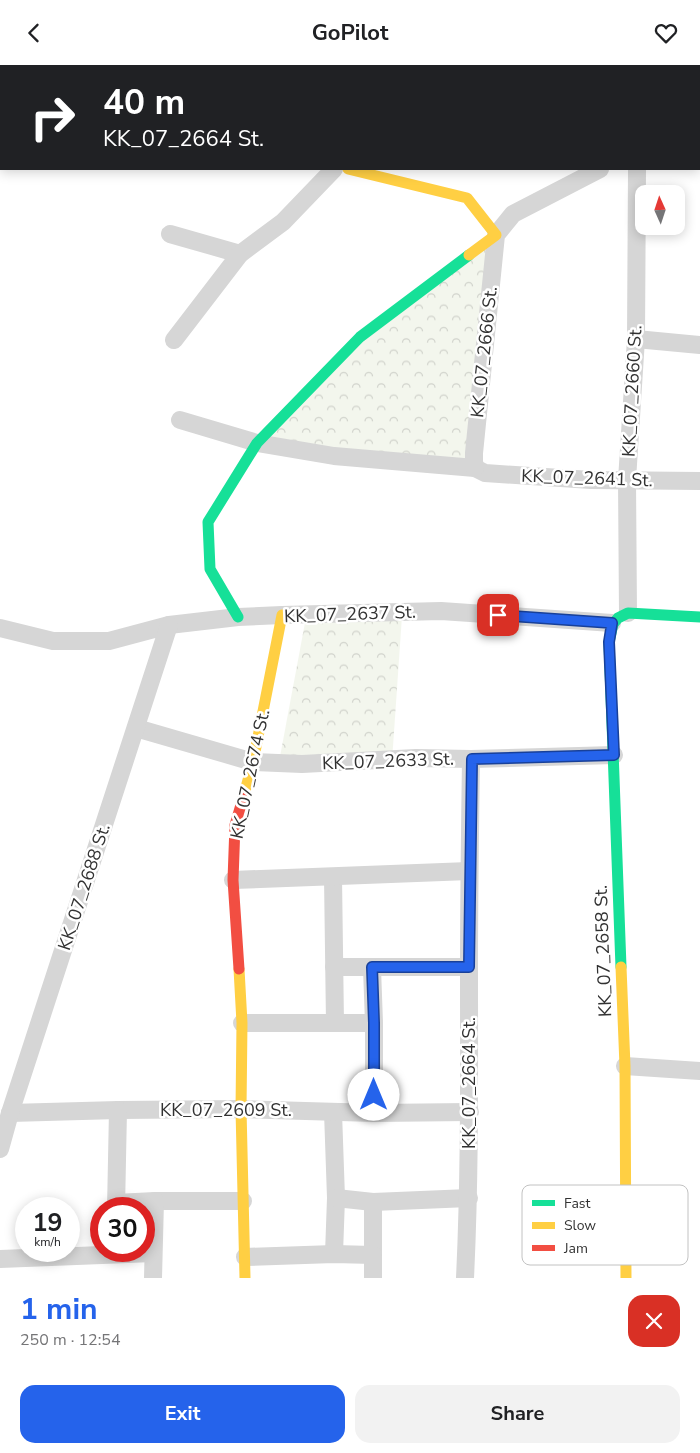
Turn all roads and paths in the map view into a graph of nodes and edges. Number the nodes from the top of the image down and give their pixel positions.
1 (333, 170) edge
2 (352, 170) edge
3 (598, 170) edge
4 (637, 170) edge
5 (170, 234) dead end
6 (496, 235) junction
7 (240, 254) junction
8 (636, 339) junction
9 (174, 340) dead end
10 (700, 345) edge
11 (180, 421) dead end
12 (258, 443) junction
13 (475, 468) junction
14 (627, 480) junction
15 (700, 481) edge
16 (628, 613) junction
17 (282, 615) junction
18 (238, 617) junction
19 (700, 617) edge
20 (612, 623) junction
21 (169, 625) junction
22 (0, 628) edge
23 (136, 728) junction
24 (614, 755) junction
25 (472, 759) junction
26 (253, 762) junction
27 (469, 871) junction
28 (333, 877) junction
29 (233, 881) junction
30 (334, 967) junction
31 (372, 967) junction
32 (469, 967) junction
33 (242, 1023) junction
34 (335, 1023) junction
35 (374, 1023) junction
36 (625, 1066) junction
37 (700, 1071) edge
38 (241, 1109) junction
39 (118, 1110) junction
40 (470, 1111) junction
41 (333, 1112) junction
42 (10, 1113) junction
43 (374, 1113) junction
44 (0, 1149) edge
45 (626, 1185) edge
46 (116, 1197) edge
47 (336, 1198) junction
48 (469, 1198) junction
49 (155, 1201) edge
50 (243, 1201) junction
51 (373, 1202) junction
52 (90, 1254) edge
53 (334, 1254) junction
54 (373, 1255) junction
55 (245, 1257) junction
56 (0, 1259) edge
57 (153, 1262) edge
58 (626, 1265) edge
59 (153, 1278) edge
60 (245, 1278) edge
61 (373, 1278) edge
62 (465, 1278) edge
63 (626, 1278) edge

1 - 7 street
2 - 6 street
3 - 6 street
4 - 8 street, KK_07_2660 St.
5 - 7 street
6 - 12 street
6 - 13 street, KK_07_2666 St.
7 - 9 street
8 - 10 street
8 - 14 street, KK_07_2660 St.
11 - 12 street, KK_07_2641 St.
12 - 13 street, KK_07_2641 St.
12 - 18 street
13 - 14 street, KK_07_2641 St.
14 - 15 street, KK_07_2641 St.
14 - 16 street, KK_07_2660 St.
16 - 19 street
16 - 20 street
17 - 18 street, KK_07_2637 St.
17 - 20 street, KK_07_2637 St.
17 - 26 street, KK_07_2674 St.
18 - 21 street, KK_07_2637 St.
20 - 24 street, KK_07_2658 St.
21 - 22 street, KK_07_2637 St.
21 - 23 street, KK_07_2688 St.
23 - 26 street, KK_07_2633 St.
23 - 42 street, KK_07_2688 St.
24 - 25 street, KK_07_2633 St.
24 - 36 street, KK_07_2658 St.
25 - 26 street, KK_07_2633 St.
25 - 27 street, KK_07_2664 St.
26 - 29 street, KK_07_2674 St.
27 - 28 street
27 - 32 street, KK_07_2664 St.
28 - 29 street
28 - 30 street
29 - 33 street, KK_07_2674 St.
30 - 31 street
30 - 34 street
31 - 32 street
31 - 35 street
32 - 40 street, KK_07_2664 St.
33 - 34 street
33 - 38 street, KK_07_2674 St.
34 - 35 street
35 - 43 street
36 - 37 street
36 - 45 street, KK_07_2658 St.
38 - 39 street, KK_07_2609 St.
38 - 41 street, KK_07_2609 St.
38 - 50 street, KK_07_2674 St.
39 - 42 street, KK_07_2609 St.
39 - 46 street
40 - 43 street, KK_07_2609 St.
40 - 48 street, KK_07_2664 St.
41 - 43 street, KK_07_2609 St.
41 - 47 street
42 - 44 street, KK_07_2688 St.
47 - 51 street
47 - 53 street
48 - 51 street
48 - 62 street, KK_07_2664 St.
49 - 50 street
50 - 55 street, KK_07_2674 St.
51 - 54 street
52 - 56 street
53 - 54 street
53 - 55 street
54 - 61 street
55 - 60 street, KK_07_2674 St.
57 - 59 street
58 - 63 street, KK_07_2658 St.

